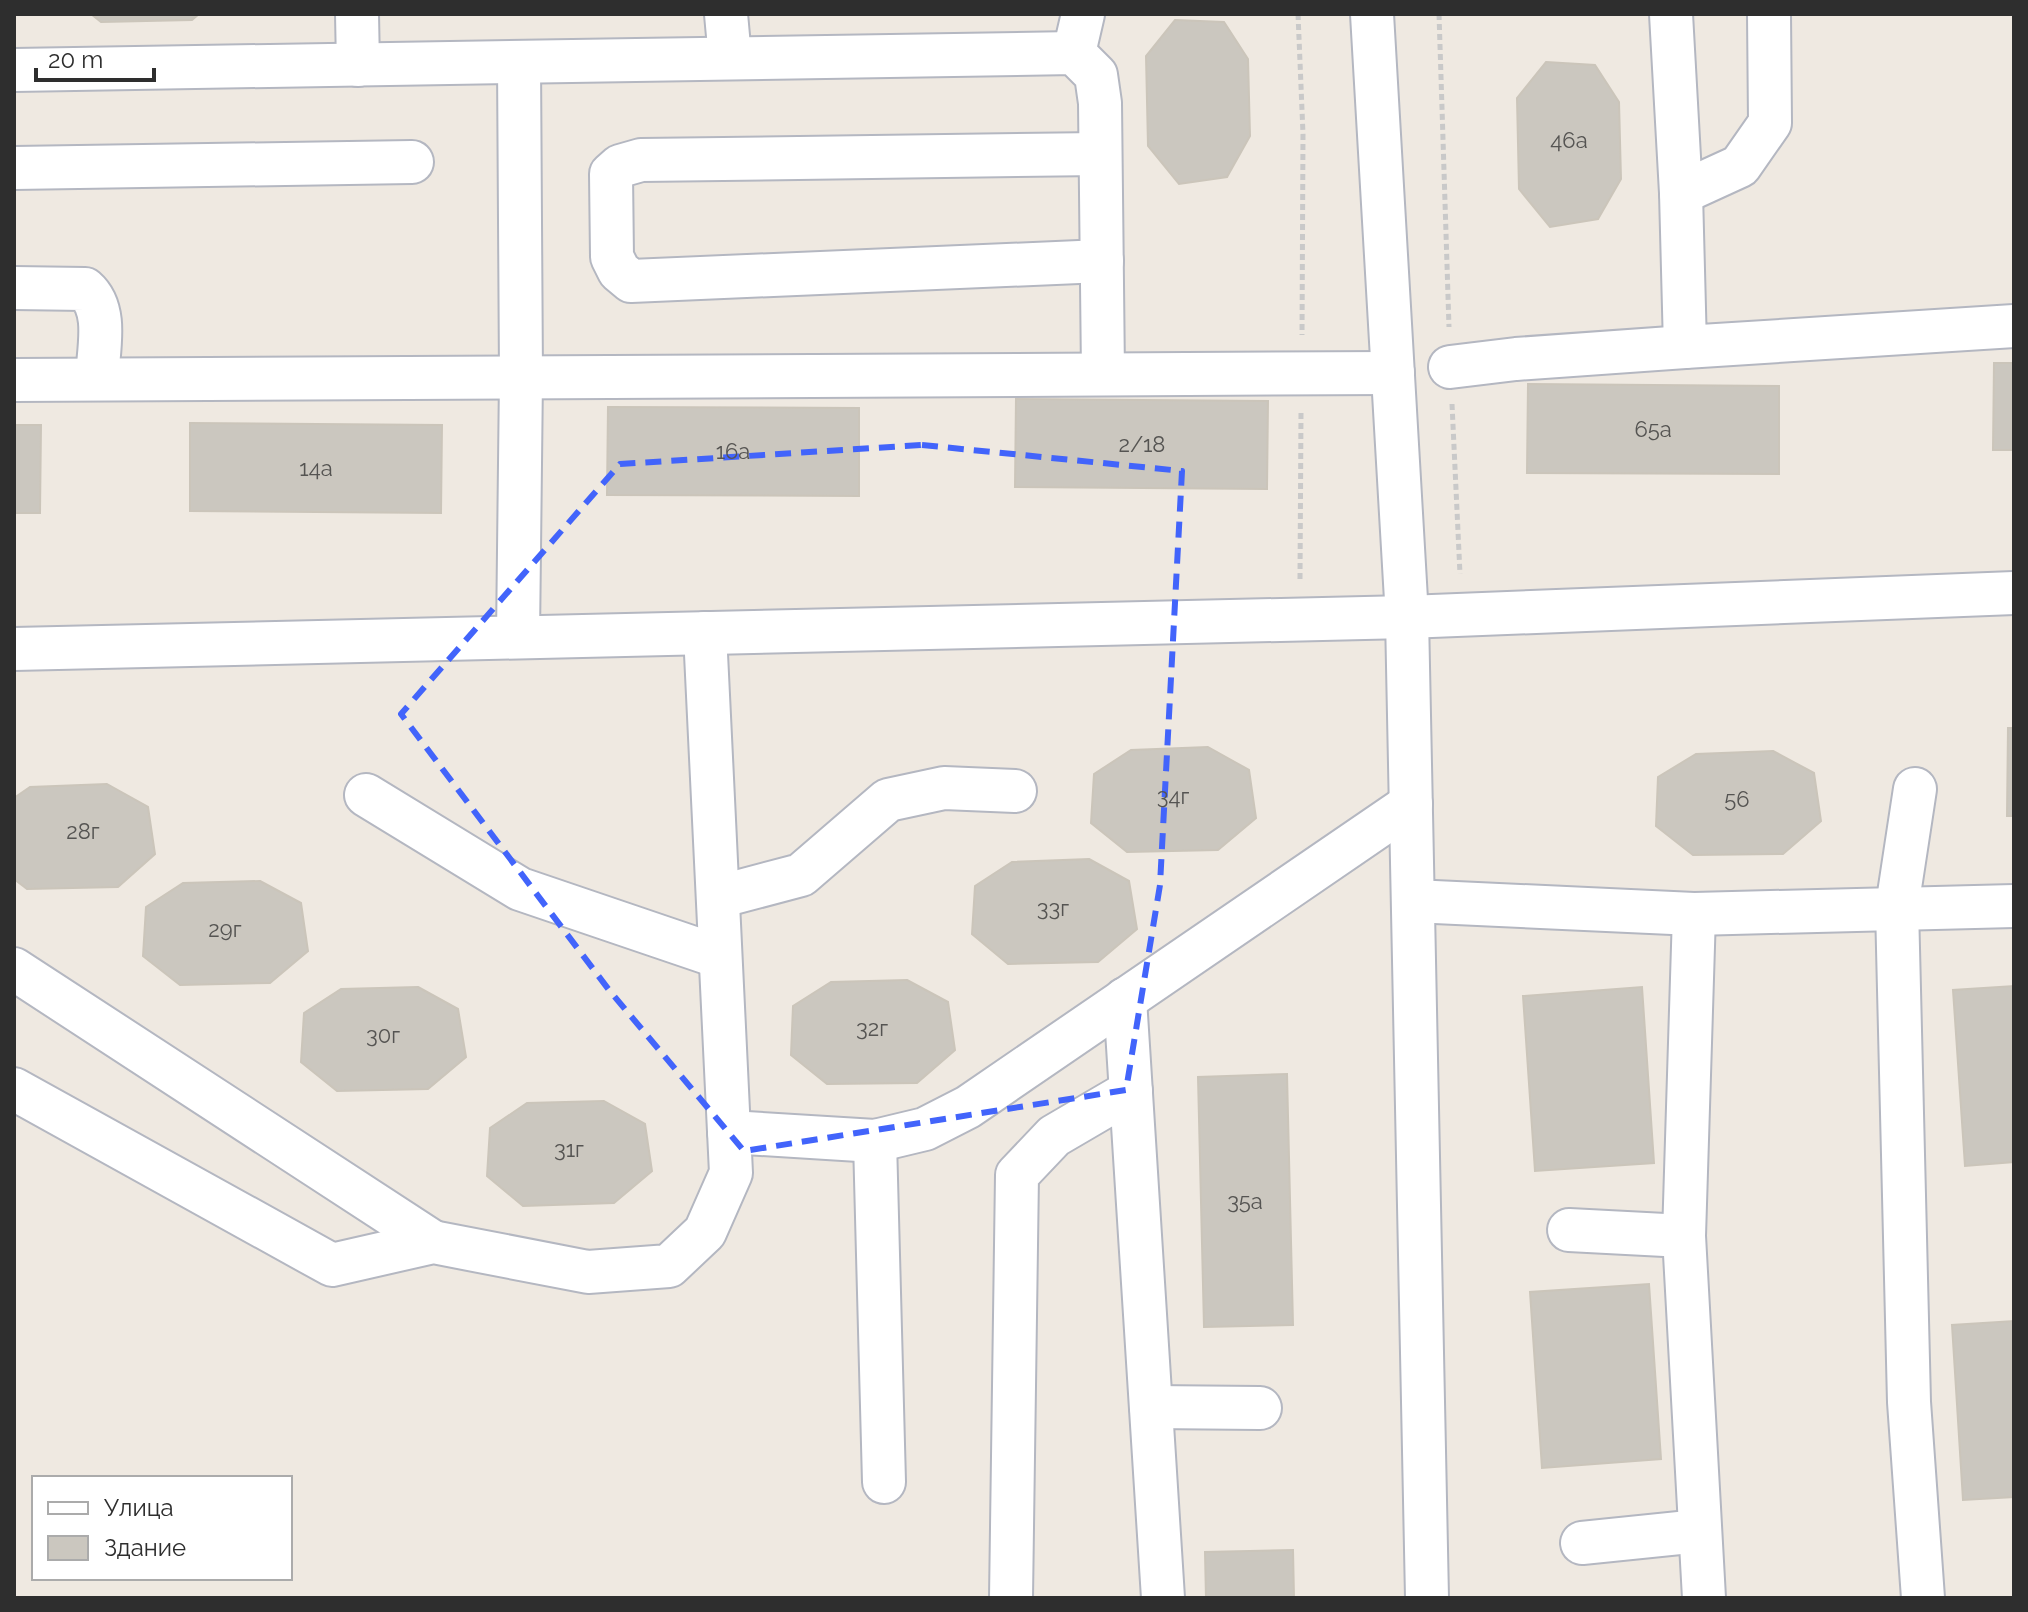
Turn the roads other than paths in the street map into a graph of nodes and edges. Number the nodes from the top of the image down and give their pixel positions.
1 (357, 14) edge
2 (726, 14) edge
3 (1372, 14) edge
4 (1671, 14) edge
5 (1769, 14) edge
6 (1079, 34) edge
7 (730, 58) junction
8 (519, 62) junction
9 (358, 65) junction
10 (14, 70) edge
11 (1100, 154) junction
12 (412, 162) dead end
13 (14, 168) edge
14 (1681, 193) junction
15 (1102, 261) junction
16 (14, 288) edge
17 (2014, 326) edge
18 (1685, 347) junction
19 (1450, 367) road end
20 (1393, 373) junction
21 (1103, 374) junction
22 (521, 377) junction
23 (97, 379) junction
24 (14, 380) edge
25 (2014, 593) edge
26 (1407, 617) junction
27 (705, 633) junction
28 (518, 637) junction
29 (14, 649) edge
30 (1915, 789) dead end
31 (1015, 791) dead end
32 (366, 795) dead end
33 (1411, 804) junction
34 (718, 897) junction
35 (1413, 901) junction
36 (2014, 906) edge
37 (1897, 907) junction
38 (1694, 914) junction
39 (720, 957) junction
40 (14, 969) edge
41 (1125, 999) junction
42 (14, 1089) edge
43 (1131, 1091) junction
44 (729, 1132) junction
45 (875, 1141) junction
46 (1569, 1230) dead end
47 (1684, 1236) junction
48 (433, 1242) junction
49 (1151, 1407) junction
50 (1260, 1408) dead end
51 (884, 1482) dead end
52 (1699, 1531) junction
53 (1582, 1543) dead end
54 (1011, 1598) edge
55 (1163, 1598) edge
56 (1427, 1598) edge
57 (1704, 1598) edge
58 (1923, 1598) edge

1 - 9 street
2 - 7 street
3 - 20 street
4 - 14 street
5 - 14 street
6 - 7 street
6 - 11 street
7 - 8 street
8 - 9 street
8 - 22 street
9 - 10 street
11 - 15 street
11 - 15 street
12 - 13 street
14 - 18 street
15 - 21 street
16 - 23 street
17 - 18 street
18 - 19 street
20 - 21 street
20 - 26 street
21 - 22 street
22 - 23 street
22 - 28 street
23 - 24 street
25 - 26 street
26 - 27 street
26 - 33 street
27 - 28 street
27 - 34 street
28 - 29 street
30 - 37 street
31 - 34 street
32 - 39 street
33 - 35 street
33 - 41 street
34 - 39 street
35 - 38 street
35 - 56 street
36 - 37 street
37 - 38 street
37 - 58 street
38 - 47 street
39 - 44 street
40 - 48 street
41 - 43 street
41 - 45 street
42 - 48 street
43 - 49 street
43 - 54 street
44 - 45 street
44 - 48 street
45 - 51 street
46 - 47 street
47 - 52 street
49 - 50 street
49 - 55 street
52 - 53 street
52 - 57 street

